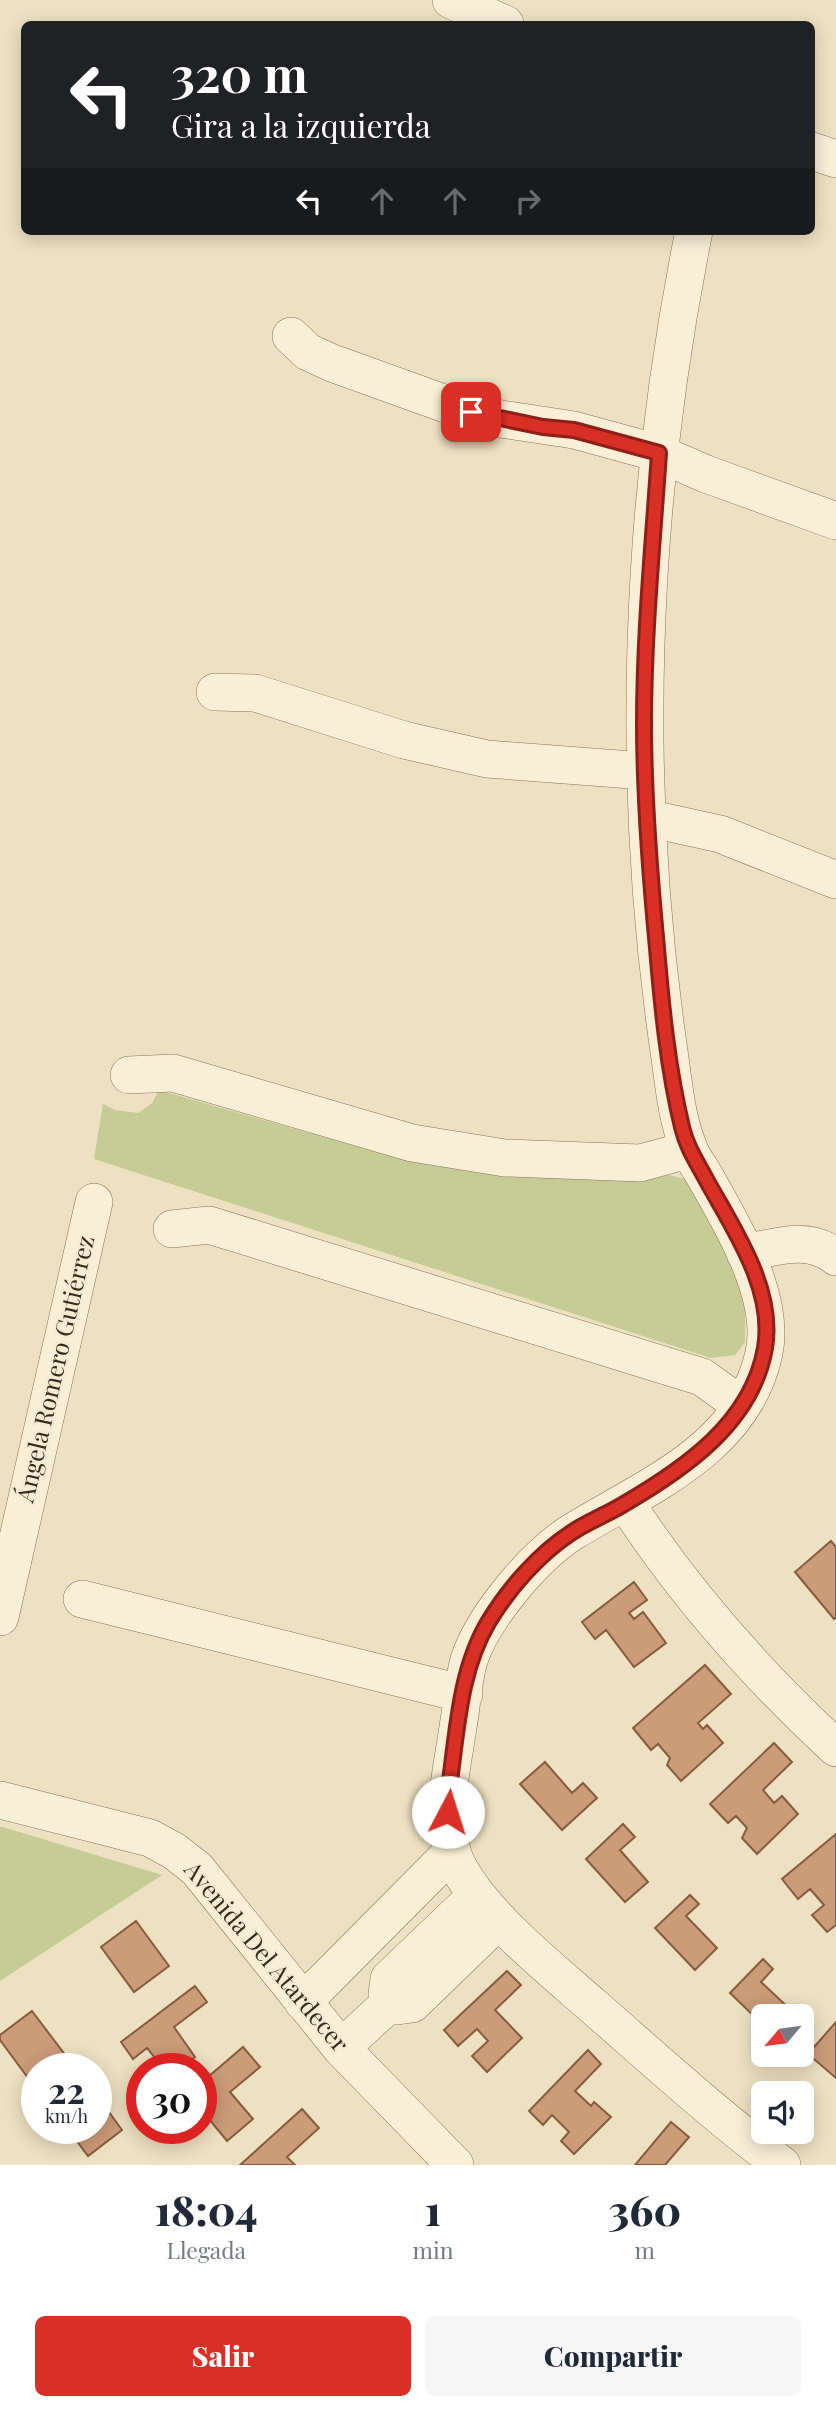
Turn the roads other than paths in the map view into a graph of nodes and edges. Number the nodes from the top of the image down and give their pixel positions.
1 (451, 0) edge
2 (498, 21) edge
3 (815, 152) edge
4 (836, 159) edge
5 (693, 235) edge
6 (291, 336) dead end
7 (659, 453) junction
8 (836, 521) edge
9 (215, 692) dead end
10 (645, 771) junction
11 (647, 818) junction
12 (836, 880) edge
13 (129, 1075) dead end
14 (688, 1150) junction
15 (94, 1202) dead end
16 (172, 1229) dead end
17 (745, 1253) junction
18 (836, 1257) edge
19 (741, 1405) junction
20 (626, 1503) junction
21 (82, 1599) dead end
22 (0, 1617) edge
23 (464, 1694) junction
24 (836, 1748) edge
25 (0, 1800) edge
26 (452, 1852) junction
27 (488, 1907) junction
28 (303, 2002) junction
29 (341, 2048) junction
30 (455, 2165) edge
31 (782, 2165) edge

1 - 2 street
3 - 4 street
5 - 7 street
6 - 7 street
7 - 8 street
7 - 10 street
9 - 10 street
10 - 11 street
11 - 12 street
11 - 14 street
13 - 14 street
14 - 17 street
15 - 22 street, Ángela Romero Gutiérrez
16 - 19 street
17 - 18 street
17 - 19 street
19 - 20 street
20 - 23 street
20 - 24 street
21 - 23 street
23 - 26 street
25 - 28 street, Avenida Del Atardecer
26 - 27 street
26 - 28 street
27 - 29 street
27 - 31 street
28 - 29 street, Avenida Del Atardecer
29 - 30 street, Avenida Del Atardecer

